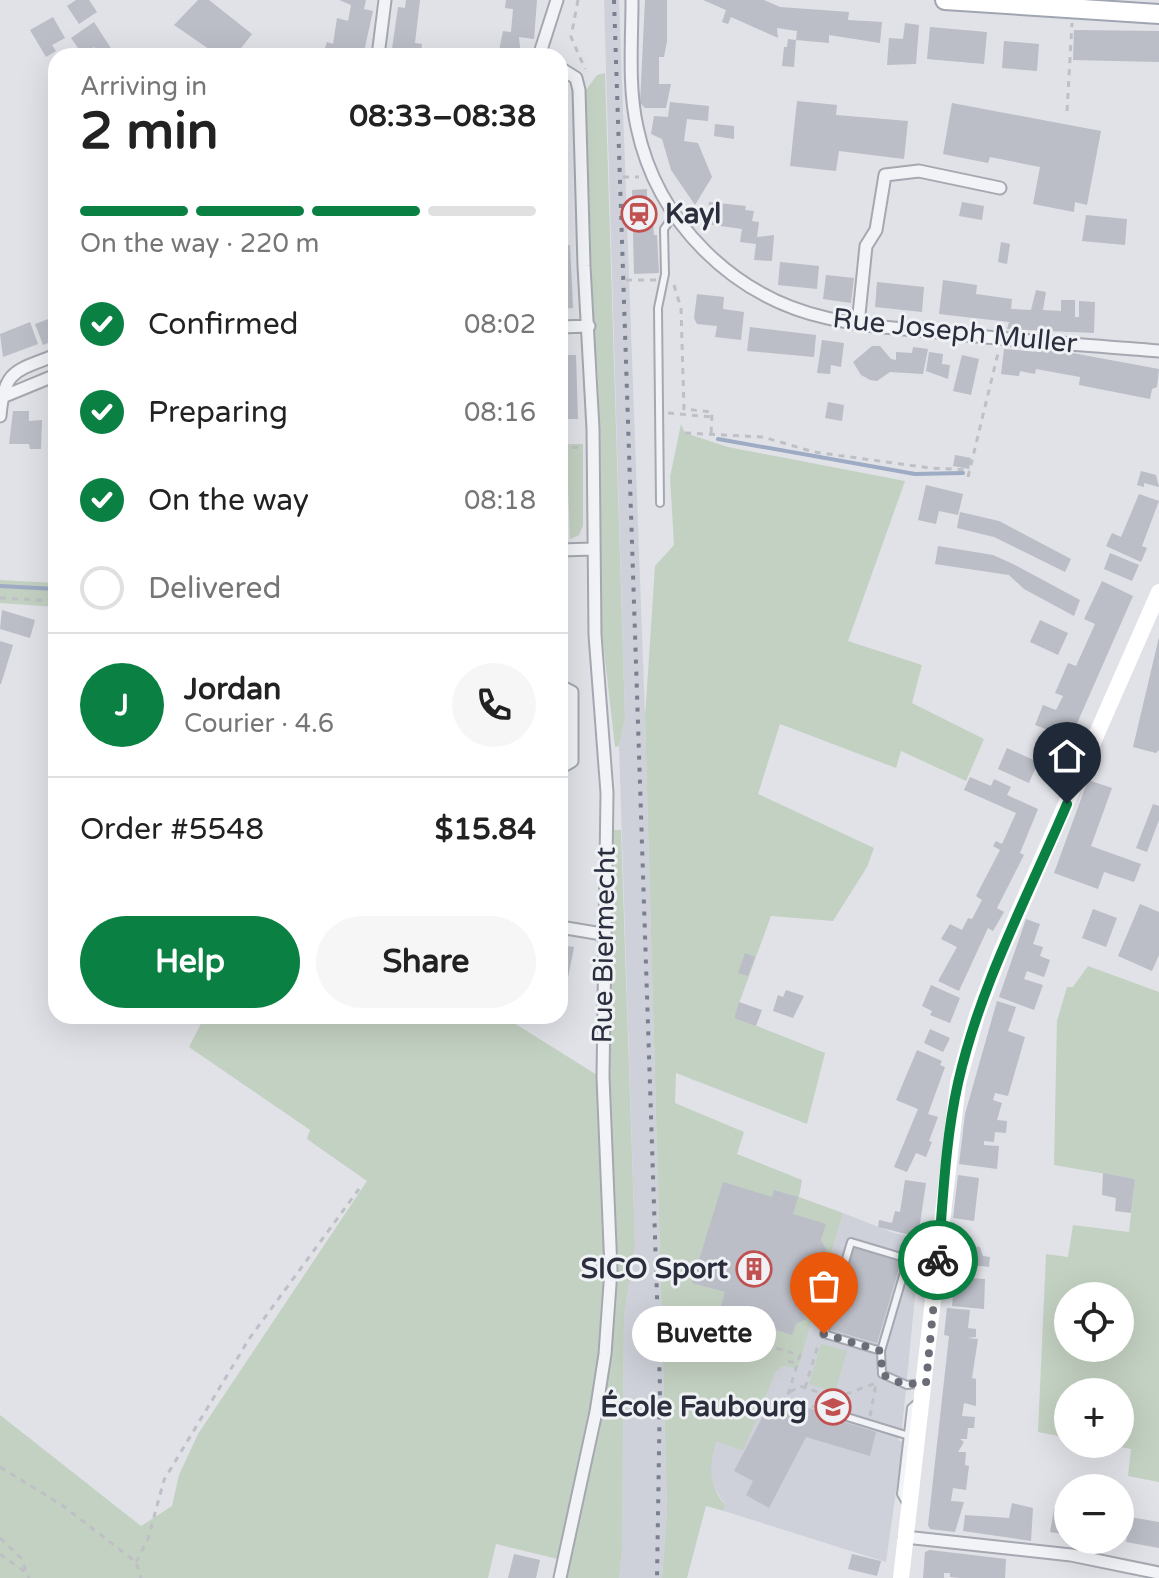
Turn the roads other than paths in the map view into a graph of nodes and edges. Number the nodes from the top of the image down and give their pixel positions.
1 (385, 0) edge
2 (557, 0) edge
3 (632, 0) edge
4 (945, 0) edge
5 (1159, 14) edge
6 (379, 48) edge
7 (542, 48) edge
8 (568, 73) edge
9 (1000, 188) dead end
10 (674, 215) junction
11 (858, 324) junction
12 (589, 326) junction
13 (568, 327) edge
14 (1159, 351) edge
15 (48, 358) edge
16 (48, 378) edge
17 (1, 398) edge
18 (0, 416) edge
19 (660, 503) dead end
20 (593, 549) junction
21 (568, 550) edge
22 (1159, 592) edge
23 (568, 690) edge
24 (568, 763) edge
25 (568, 928) edge
26 (602, 934) junction
27 (881, 1351) junction
28 (925, 1389) junction
29 (821, 1409) road end
30 (909, 1436) junction
31 (909, 1510) junction
32 (905, 1537) junction
33 (1159, 1573) edge
34 (560, 1578) edge
35 (901, 1578) edge

1 - 6 street
2 - 7 street
3 - 10 street, Rue Joseph Muller
4 - 5 main road
8 - 12 street, Rue Biermecht
9 - 11 street
10 - 11 street, Rue Joseph Muller
10 - 19 lane
11 - 14 street, Rue Joseph Muller
12 - 13 street
12 - 20 street, Rue Biermecht
15 - 17 street
16 - 17 street
17 - 18 street
20 - 21 street
20 - 26 street, Rue Biermecht
22 - 28 main road
23 - 24 street
25 - 26 street
26 - 34 street, Rue Biermecht
27 - 27 lane
27 - 28 lane
28 - 30 lane
28 - 31 main road
29 - 30 lane
30 - 31 lane
31 - 32 main road
32 - 33 street
32 - 35 main road

